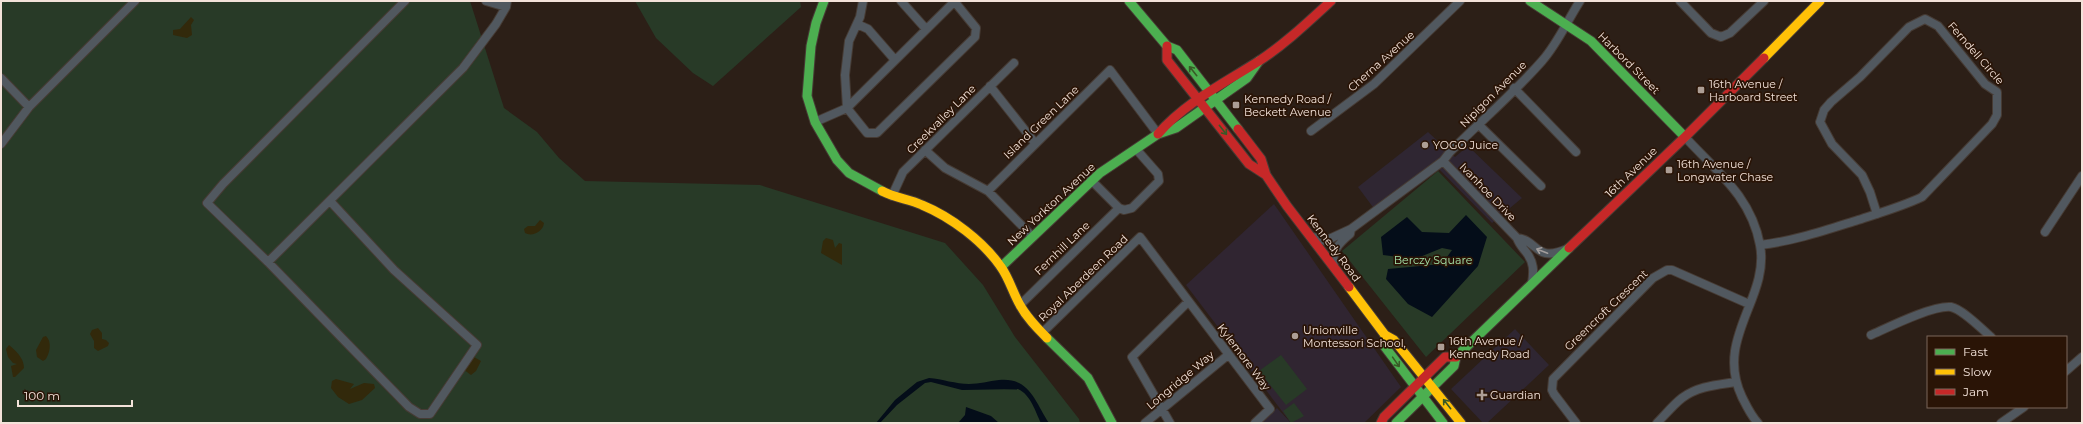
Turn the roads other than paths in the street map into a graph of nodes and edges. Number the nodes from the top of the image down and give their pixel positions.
1 (135, 1) edge
2 (405, 1) edge
3 (486, 1) edge
4 (824, 1) edge
5 (863, 1) edge
6 (901, 1) edge
7 (954, 1) edge
8 (1129, 1) edge
9 (1331, 1) edge
10 (1460, 1) edge
11 (1530, 1) edge
12 (1580, 1) edge
13 (1680, 1) edge
14 (1764, 1) edge
15 (1820, 1) edge
16 (506, 4) edge
17 (857, 24) junction
18 (1565, 24) junction
19 (926, 29) junction
20 (1167, 46) junction
21 (895, 60) junction
22 (1259, 61) junction
23 (1014, 63) dead end
24 (1, 78) edge
25 (990, 86) junction
26 (1514, 88) junction
27 (1210, 92) junction
28 (1216, 99) junction
29 (1199, 100) junction
30 (29, 107) junction
31 (847, 108) junction
32 (1205, 108) junction
33 (816, 122) junction
34 (1478, 124) junction
35 (1311, 131) dead end
36 (1158, 134) junction
37 (1685, 137) junction
38 (1035, 143) junction
39 (1, 144) edge
40 (1136, 149) junction
41 (925, 150) junction
42 (1576, 152) dead end
43 (1443, 161) junction
44 (1266, 175) junction
45 (2082, 176) edge
46 (1091, 180) junction
47 (1541, 186) dead end
48 (988, 191) junction
49 (892, 196) junction
50 (330, 201) junction
51 (1119, 208) junction
52 (1877, 214) junction
53 (1351, 229) junction
54 (2045, 232) dead end
55 (1309, 236) junction
56 (1033, 237) junction
57 (1140, 237) joint
58 (1518, 238) junction
59 (1760, 245) junction
60 (1569, 248) junction
61 (268, 262) junction
62 (1001, 267) junction
63 (1334, 268) junction
64 (1532, 283) junction
65 (1188, 302) junction
66 (1749, 304) junction
67 (1020, 305) junction
68 (1042, 333) junction
69 (1385, 335) junction
70 (1871, 335) dead end
71 (1990, 336) edge
72 (1228, 355) junction
73 (1456, 357) junction
74 (2082, 357) edge
75 (2067, 370) edge
76 (1425, 377) junction
77 (1736, 382) junction
78 (1432, 386) junction
79 (1414, 387) junction
80 (1421, 397) junction
81 (2023, 408) edge
82 (1162, 409) junction
83 (1112, 423) edge
84 (1145, 423) edge
85 (1170, 423) edge
86 (1255, 423) edge
87 (1381, 423) edge
88 (1396, 423) edge
89 (1443, 423) edge
90 (1461, 423) edge
91 (1576, 423) edge
92 (1657, 423) edge
93 (1758, 423) edge
94 (2001, 423) edge

1 - 30 street
2 - 61 street
3 - 16 street
4 - 33 main road
5 - 17 street
6 - 19 street
7 - 19 street
7 - 31 street
8 - 20 main road, Kennedy Road
9 - 22 main road
10 - 35 street, Cherna Avenue
11 - 18 main road, Harbord Street
12 - 18 street, Nipigon Avenue
13 - 14 street
15 - 37 main road, 16th Avenue
16 - 50 street
17 - 21 street
17 - 31 street
18 - 26 street, Nipigon Avenue
18 - 37 main road, Harbord Street
19 - 21 street
27 -> 20 main road, Kennedy Road
20 - 29 main road, Kennedy Road
21 - 31 street
22 - 27 main road, New Yorkton Avenue
22 - 28 main road, New Yorkton Avenue
23 - 25 street, Creekvalley Lane
24 - 30 street
25 - 38 street
25 - 41 street, Creekvalley Lane
26 - 34 street, Nipigon Avenue
26 - 42 street
27 - 28 main road, Kennedy Road
27 - 29 main road, New Yorkton Avenue
28 - 32 main road, New Yorkton Avenue
28 - 44 main road, Kennedy Road
29 - 32 main road, Kennedy Road
29 - 36 main road, New Yorkton Avenue
30 - 39 street
31 - 33 street
32 - 36 main road, New Yorkton Avenue
32 -> 44 main road, Kennedy Road
33 - 49 main road
34 - 43 street, Nipigon Avenue
34 - 47 street
36 - 38 street, Island Green Lane
36 - 40 main road, New Yorkton Avenue
37 - 59 street
37 - 60 main road, 16th Avenue
38 - 48 street, Island Green Lane
40 - 46 main road, New Yorkton Avenue
40 - 51 street, Fernhill Lane
41 - 48 street
41 - 49 street, Creekvalley Lane
43 - 53 street, Nipigon Avenue
43 - 58 street, Ivanhoe Drive
44 - 55 main road, Kennedy Road
45 - 54 street
46 - 51 street
46 - 56 main road, New Yorkton Avenue
48 - 56 street
49 - 62 main road
50 - 61 street
50 - 61 street
51 - 67 street, Fernhill Lane
52 - 52 street, Ferndell Circle
52 - 59 street, Ferndell Circle
53 - 55 street, Nipigon Avenue
53 - 63 street, Nipigon Avenue
55 - 63 main road, Kennedy Road
56 - 62 main road, New Yorkton Avenue
57 - 65 street, Kylemore Way
57 - 68 street, Royal Aberdeen Road
60 -> 58 street, Ivanhoe Drive
58 - 64 street, Ivanhoe Drive
59 - 66 street
60 - 64 main road, 16th Avenue
62 - 67 main road
63 - 69 main road, Kennedy Road
64 - 73 main road, 16th Avenue
65 - 72 street, Kylemore Way
65 - 82 street
66 - 77 street
66 - 91 street, Greencroft Crescent
67 - 68 main road
68 - 83 main road
69 - 76 main road, Kennedy Road
69 -> 79 main road, Kennedy Road
70 - 71 street
72 - 82 street, Longridge Way
72 - 86 street, Kylemore Way
73 - 76 main road, 16th Avenue
73 - 78 main road, 16th Avenue
74 - 75 street
76 - 78 main road, Kennedy Road
76 - 79 main road, 16th Avenue
77 - 92 street
77 - 93 street
78 - 80 main road, 16th Avenue
90 -> 78 main road, Kennedy Road
79 - 80 main road, Kennedy Road
79 - 87 main road, 16th Avenue
80 - 88 main road, 16th Avenue
80 - 89 main road, Kennedy Road
81 - 94 street
82 - 84 street, Longridge Way
82 - 85 street

